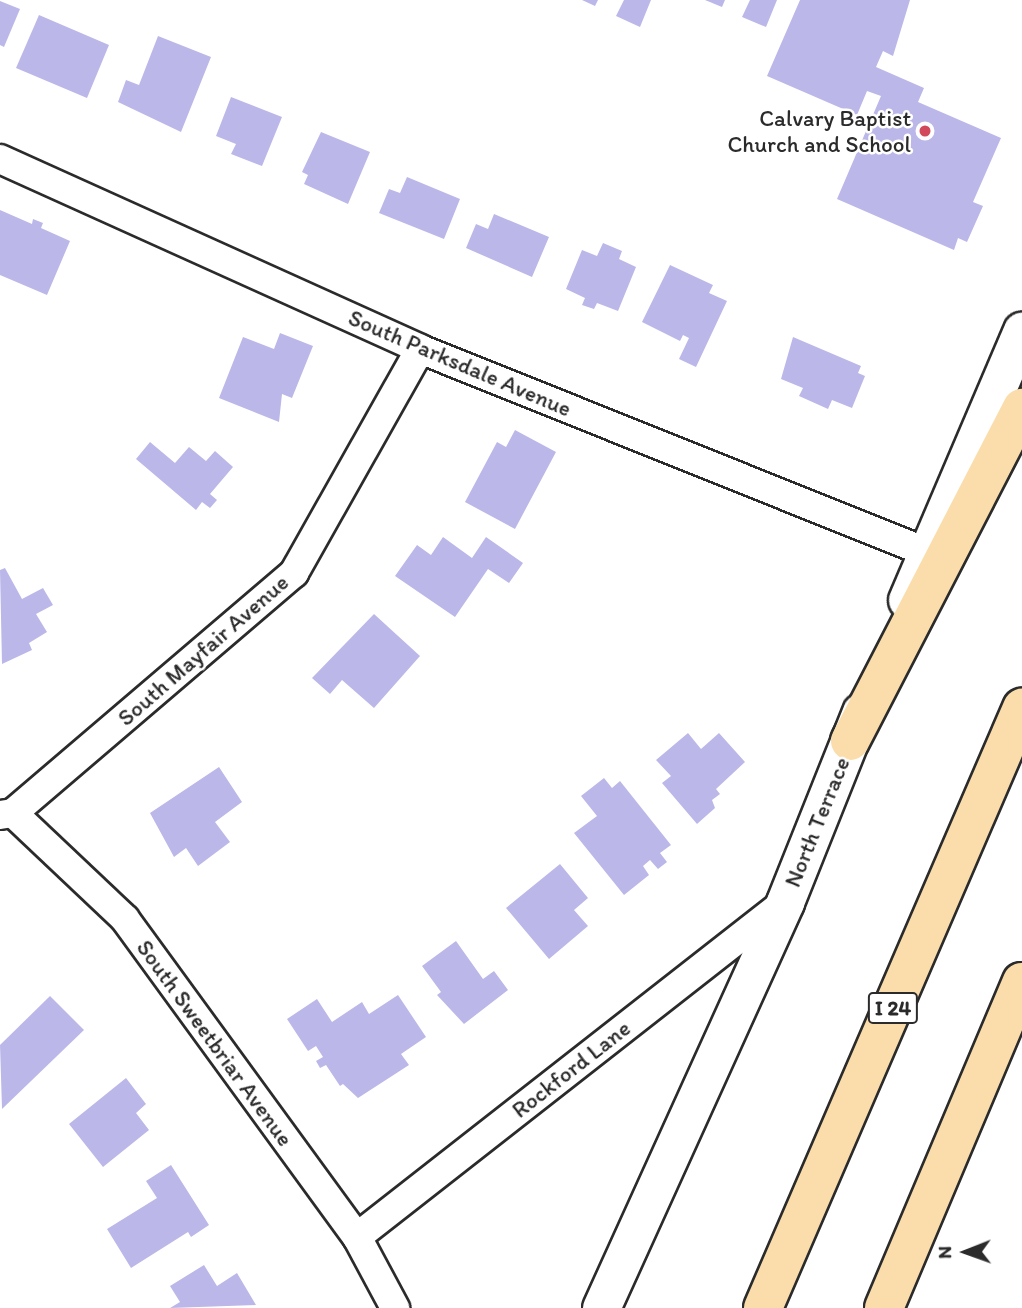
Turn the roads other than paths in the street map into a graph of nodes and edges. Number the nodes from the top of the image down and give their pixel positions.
1 (0, 159) edge
2 (1022, 330) edge
3 (420, 349) junction
4 (1022, 408) edge
5 (926, 552) junction
6 (1022, 708) edge
7 (850, 741) junction
8 (7, 814) edge
9 (785, 902) junction
10 (1022, 982) edge
11 (357, 1237) junction
12 (395, 1308) edge
13 (601, 1308) edge
14 (763, 1308) edge
15 (884, 1308) edge

1 - 3 street, South Parksdale Avenue
2 - 5 street, North Terrace
3 - 5 street, South Parksdale Avenue
3 - 8 street, South Mayfair Avenue
4 - 7 highway
5 - 7 street, North Terrace
6 - 14 highway, I 24
7 - 9 street, North Terrace
8 - 11 street, South Sweetbriar Avenue
9 - 11 street, Rockford Lane
9 - 13 street, North Terrace
10 - 15 highway
11 - 12 street, South Sweetbriar Avenue

